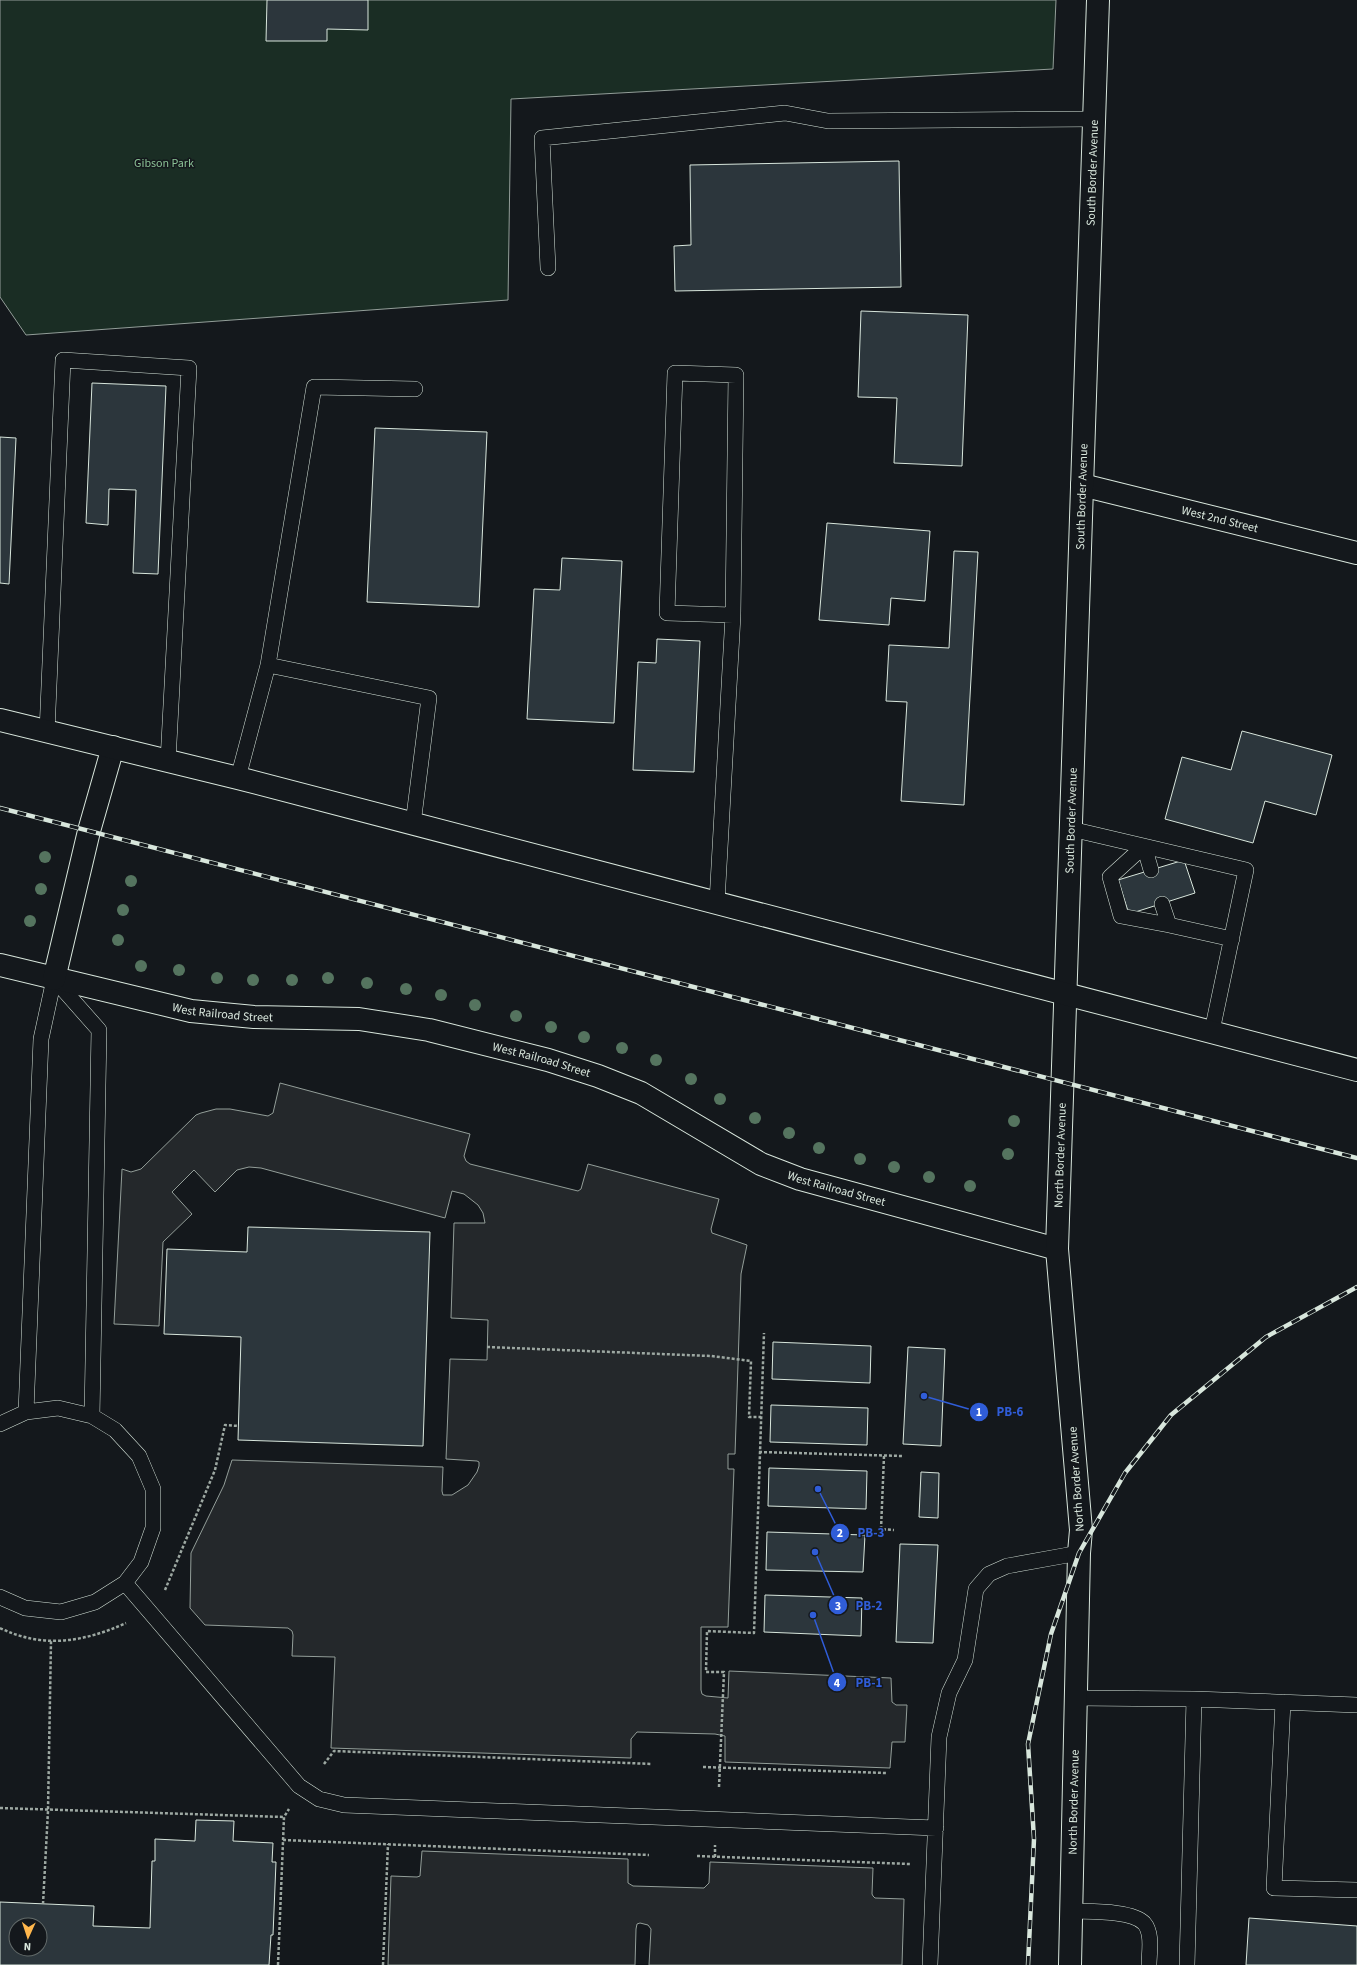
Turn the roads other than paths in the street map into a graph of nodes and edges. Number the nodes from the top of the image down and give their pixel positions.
1 (1098, 0) edge
2 (1094, 119) junction
3 (548, 268) dead end
4 (416, 389) dead end
5 (1082, 484) junction
6 (1357, 553) edge
7 (733, 615) junction
8 (268, 665) junction
9 (0, 720) edge
10 (47, 732) junction
11 (113, 747) junction
12 (168, 761) junction
13 (238, 778) junction
14 (413, 824) junction
15 (1071, 829) junction
16 (1144, 846) junction
17 (1151, 870) dead end
18 (717, 902) junction
19 (1162, 904) dead end
20 (1169, 924) junction
21 (1232, 939) junction
22 (0, 965) edge
23 (54, 979) junction
24 (1066, 993) junction
25 (1212, 1031) junction
26 (1357, 1070) edge
27 (1057, 1249) junction
28 (26, 1412) junction
29 (92, 1416) junction
30 (0, 1424) edge
31 (1079, 1553) junction
32 (125, 1584) junction
33 (0, 1597) edge
34 (1076, 1698) junction
35 (1194, 1698) junction
36 (1282, 1702) junction
37 (1357, 1705) edge
38 (936, 1828) junction
39 (1357, 1890) edge
40 (1071, 1911) junction
41 (930, 1965) edge
42 (1070, 1965) edge
43 (1149, 1965) edge
44 (1186, 1965) edge

1 - 2 street, South Border Avenue
2 - 3 lane
2 - 5 street, South Border Avenue
4 - 8 lane
5 - 6 street, West 2nd Street
5 - 15 street, South Border Avenue
7 - 7 lane
7 - 18 lane
8 - 13 lane
8 - 14 lane
9 - 10 street
10 - 11 street
10 - 12 lane
11 - 12 street
11 - 23 street
12 - 13 street
13 - 14 street
14 - 18 street
15 - 16 lane
15 - 24 street, South Border Avenue
16 - 17 lane
16 - 20 lane
16 - 21 lane
18 - 24 street
19 - 20 lane
20 - 21 lane
21 - 25 lane
22 - 23 street, West Railroad Street
23 - 27 street, West Railroad Street
23 - 28 lane
23 - 29 lane
24 - 25 street
24 - 27 street, North Border Avenue
25 - 26 street
27 - 31 street, North Border Avenue
28 - 29 lane
28 - 30 lane
29 - 32 lane
31 - 34 street, North Border Avenue
31 - 38 lane
32 - 33 lane
32 - 38 lane
34 - 35 lane
34 - 40 street, North Border Avenue
35 - 36 lane
35 - 44 lane
36 - 37 lane
36 - 39 lane
38 - 41 lane
40 - 42 street, North Border Avenue
40 - 43 lane

